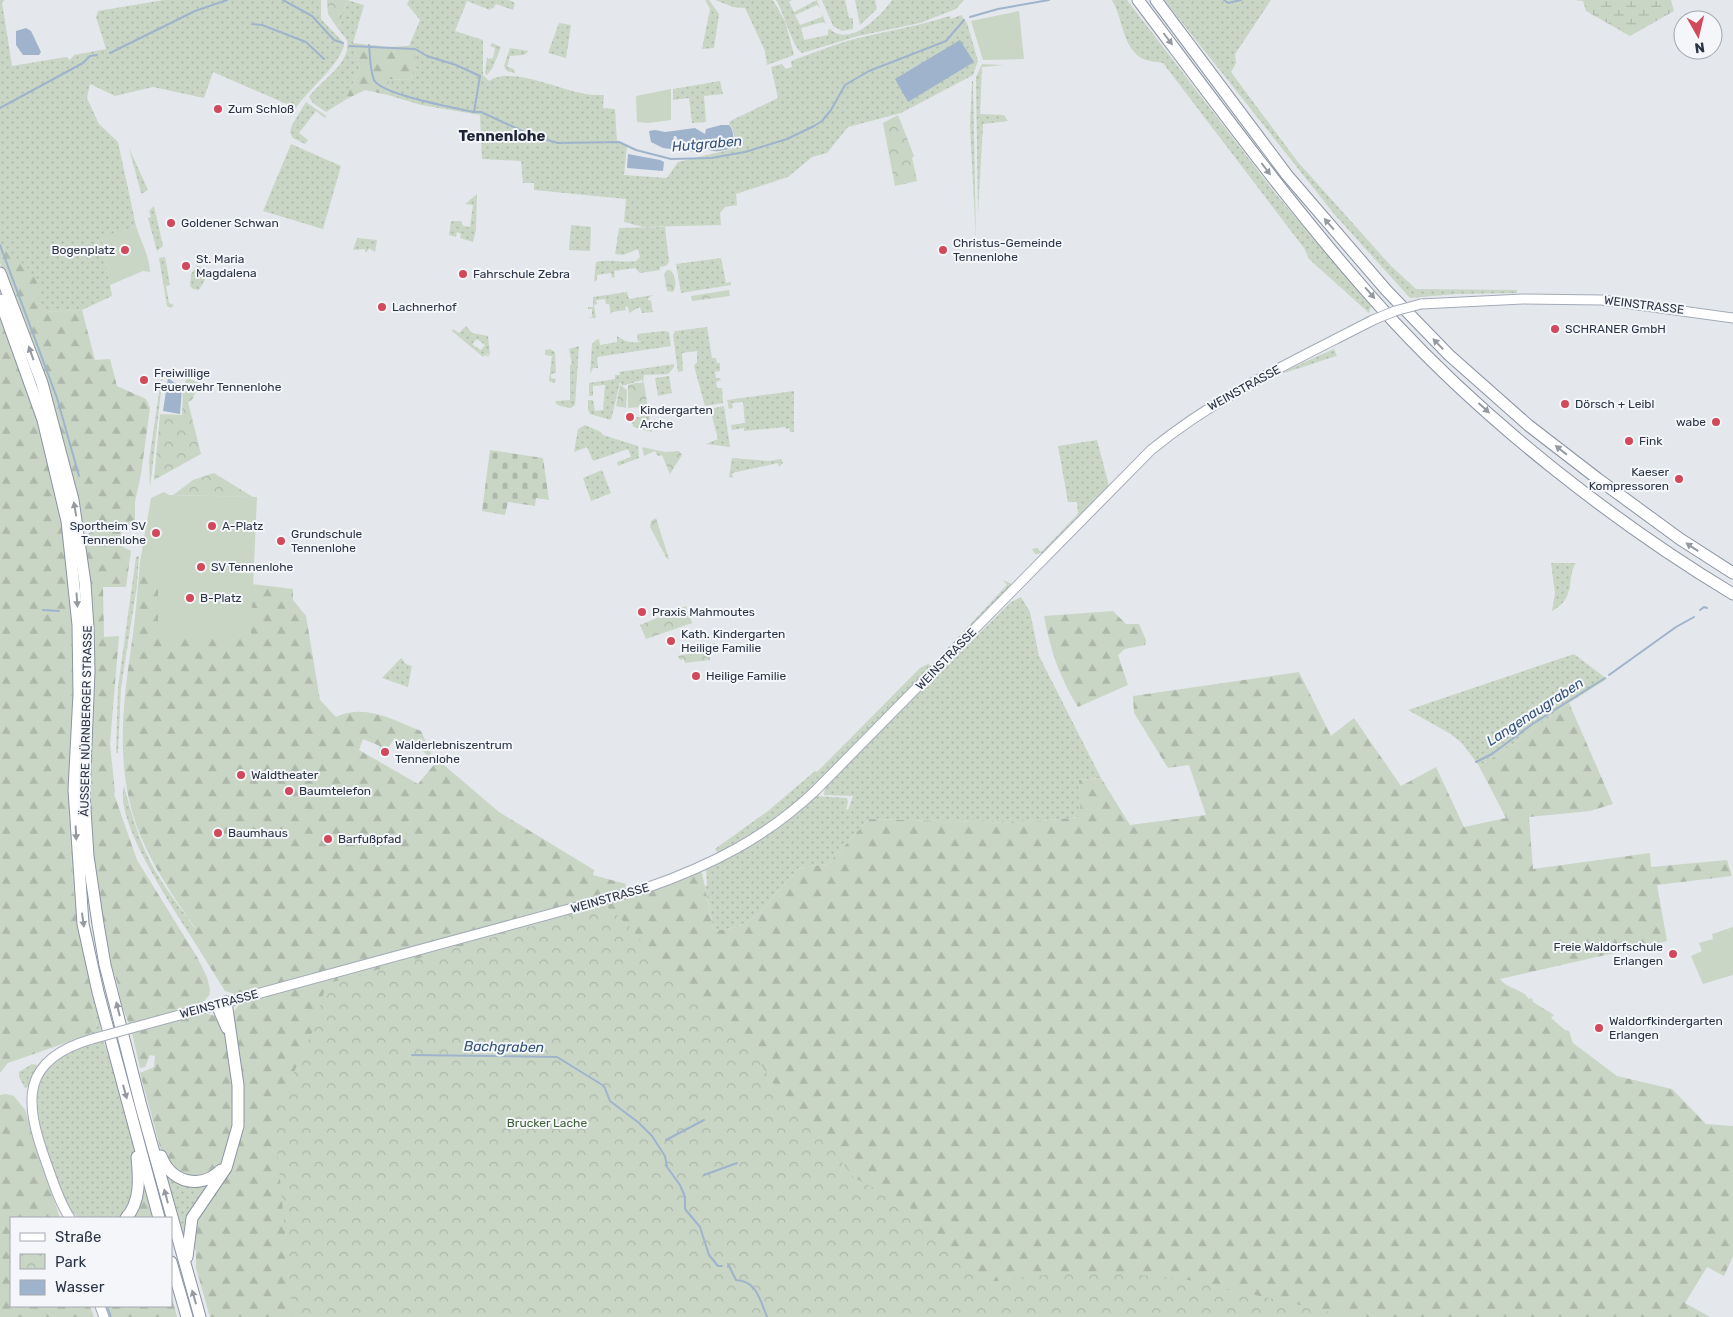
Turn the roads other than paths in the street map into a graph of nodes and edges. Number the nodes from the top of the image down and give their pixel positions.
1 (1138, 0) edge
2 (1156, 0) edge
3 (0, 273) edge
4 (0, 300) edge
5 (1733, 318) edge
6 (1733, 573) edge
7 (1733, 594) edge
8 (221, 1003) junction
9 (142, 1106) junction
10 (134, 1126) junction
11 (231, 1156) junction
12 (69, 1217) edge
13 (127, 1217) edge
14 (159, 1217) edge
15 (172, 1267) edge
16 (188, 1276) junction
17 (187, 1317) edge
18 (200, 1317) edge

1 -> 7 highway
6 -> 2 highway
9 -> 3 highway, ÄUSSERE NÜRNBERGER STRASSE
4 -> 10 highway, ÄUSSERE NÜRNBERGER STRASSE
5 - 8 main road, WEINSTRASSE, bridge
8 - 11 highway
8 - 12 main road, WEINSTRASSE, bridge
9 - 11 highway
16 -> 9 highway, ÄUSSERE NÜRNBERGER STRASSE
10 - 13 highway
10 - 14 highway, ÄUSSERE NÜRNBERGER STRASSE
11 - 16 highway
15 - 17 highway
18 -> 16 highway, ÄUSSERE NÜRNBERGER STRASSE

